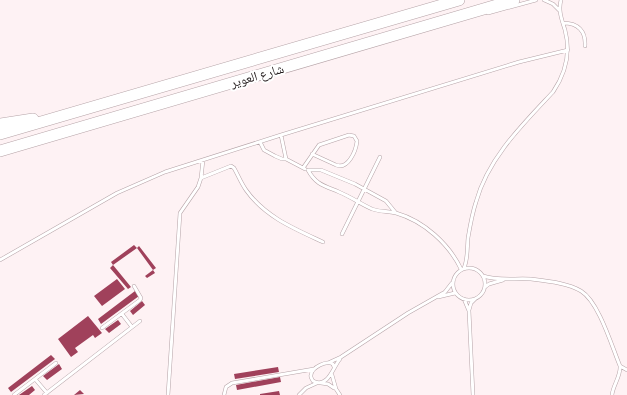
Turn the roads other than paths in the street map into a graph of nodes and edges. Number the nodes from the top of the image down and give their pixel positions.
1 (459, 0) edge
2 (514, 0) edge
3 (536, 0) edge
4 (544, 0) edge
5 (561, 0) edge
6 (559, 10) junction
7 (462, 15) junction
8 (563, 23) junction
9 (585, 46) dead end
10 (568, 50) junction
11 (65, 115) junction
12 (0, 124) edge
13 (65, 132) junction
14 (0, 134) edge
15 (281, 135) junction
16 (260, 142) junction
17 (0, 151) edge
18 (312, 154) junction
19 (0, 157) edge
20 (380, 157) dead end
21 (286, 159) junction
22 (203, 160) junction
23 (303, 168) junction
24 (308, 170) junction
25 (201, 178) junction
26 (364, 189) junction
27 (358, 202) junction
28 (395, 212) junction
29 (342, 234) dead end
30 (323, 242) dead end
31 (467, 248) junction
32 (0, 260) edge
33 (474, 268) junction
34 (462, 269) junction
35 (483, 276) junction
36 (509, 279) junction
37 (452, 283) junction
38 (134, 286) dead end
39 (485, 287) junction
40 (455, 293) junction
41 (464, 299) junction
42 (474, 299) junction
43 (429, 300) junction
44 (469, 311) junction
45 (122, 314) junction
46 (140, 321) dead end
47 (132, 327) junction
48 (102, 328) dead end
49 (341, 357) junction
50 (330, 362) junction
51 (56, 363) dead end
52 (620, 366) junction
53 (334, 367) junction
54 (314, 370) junction
55 (627, 370) edge
56 (332, 374) junction
57 (310, 375) junction
58 (36, 379) junction
59 (321, 382) junction
60 (316, 383) junction
61 (306, 388) junction
62 (336, 389) junction
63 (46, 394) edge
64 (14, 395) edge
65 (168, 395) edge
66 (224, 395) edge
67 (299, 395) edge
68 (340, 395) edge
69 (473, 395) edge
70 (612, 395) edge

1 - 11 highway, شارع العوير
2 - 7 highway, شارع العوير
3 - 7 lane
4 - 6 lane
5 - 6 lane
6 - 8 lane
7 - 13 highway, شارع العوير
8 - 9 lane
8 - 10 lane
10 - 15 lane
10 - 31 lane
11 - 12 highway
11 - 14 highway, شارع العوير
13 - 17 highway, شارع العوير
13 - 19 highway
15 - 16 lane
15 - 21 lane
16 - 21 lane
16 - 22 lane
18 - 18 lane
18 - 23 lane
20 - 26 lane
21 - 23 lane
22 - 25 lane
22 - 32 lane
23 - 24 lane
24 - 26 lane
24 - 27 lane
25 - 30 lane
25 - 65 lane
26 - 27 lane
26 - 28 lane
27 - 28 lane
27 - 29 lane
28 - 34 lane
31 - 33 lane
31 - 34 lane
33 - 34 lane
33 - 35 lane
34 - 37 lane
35 - 36 lane
35 - 39 lane
36 - 39 lane
36 - 52 lane
37 - 40 lane
37 - 43 lane
38 - 45 lane
39 - 42 lane
40 - 41 lane
40 - 43 lane
41 - 42 lane
41 - 44 lane
42 - 44 lane
43 - 49 lane
44 - 69 lane
45 - 47 lane
45 - 48 lane
46 - 47 lane
47 - 63 lane
49 - 50 lane
49 - 53 lane
50 - 53 lane
50 - 54 lane
51 - 58 lane
52 - 55 lane
52 - 70 lane
53 - 56 lane
54 - 57 lane
54 - 66 lane
56 - 59 lane
56 - 62 lane
57 - 60 lane
57 - 61 lane
58 - 63 lane
58 - 64 lane
59 - 60 lane
59 - 62 lane
60 - 61 lane
61 - 67 lane
62 - 68 lane

